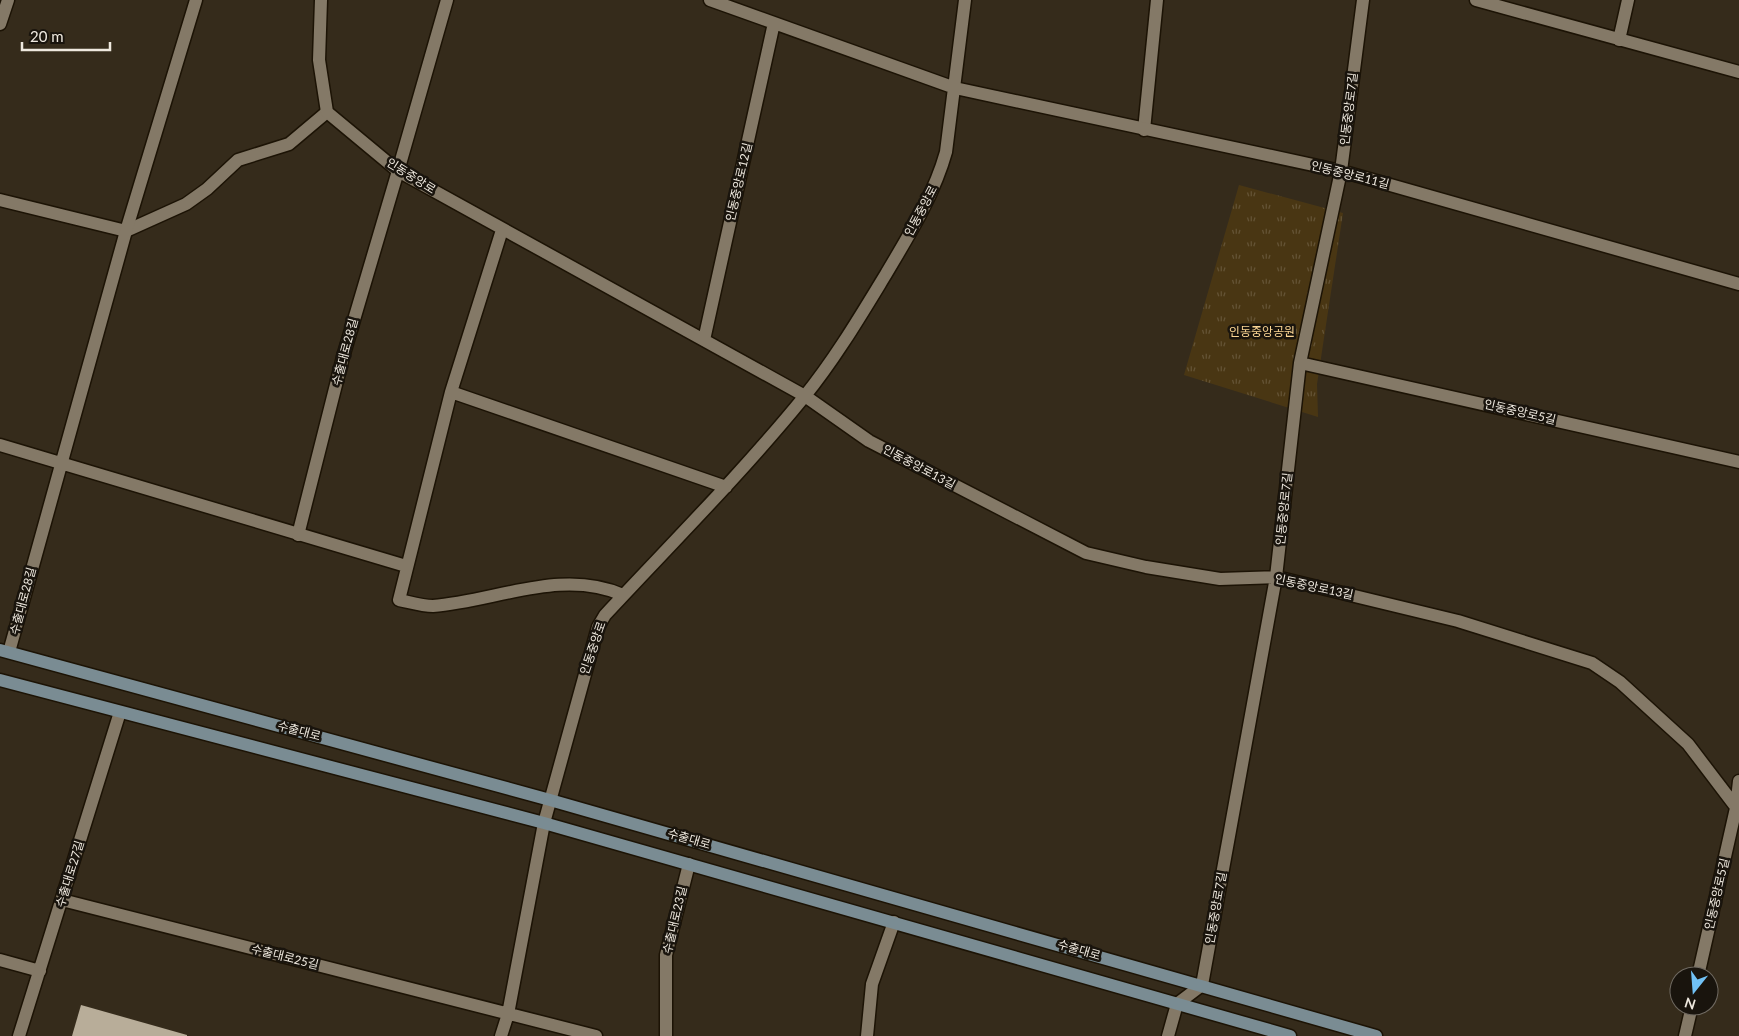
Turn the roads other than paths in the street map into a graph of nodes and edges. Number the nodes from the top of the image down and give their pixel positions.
1 (8, 0) edge
2 (196, 0) edge
3 (321, 0) edge
4 (448, 0) edge
5 (710, 0) edge
6 (965, 0) edge
7 (1158, 0) edge
8 (1363, 0) edge
9 (1476, 0) edge
10 (1628, 0) edge
11 (774, 23) junction
12 (0, 24) edge
13 (1619, 40) junction
14 (1739, 72) edge
15 (955, 88) junction
16 (328, 112) junction
17 (1144, 130) junction
18 (398, 171) junction
19 (1341, 171) junction
20 (0, 200) edge
21 (502, 230) junction
22 (126, 231) junction
23 (1739, 284) edge
24 (704, 340) junction
25 (1300, 363) junction
26 (451, 392) junction
27 (805, 396) junction
28 (0, 445) edge
29 (1739, 462) edge
30 (60, 463) junction
31 (726, 487) junction
32 (298, 535) junction
33 (406, 566) junction
34 (1276, 577) junction
35 (623, 595) junction
36 (5, 651) edge
37 (0, 680) edge
38 (120, 712) junction
39 (1739, 781) edge
40 (550, 800) junction
41 (1738, 810) edge
42 (544, 823) junction
43 (689, 864) junction
44 (62, 900) junction
45 (894, 922) junction
46 (0, 960) edge
47 (1700, 966) edge
48 (40, 971) junction
49 (1202, 985) junction
50 (1177, 1004) junction
51 (508, 1014) junction
52 (1690, 1016) edge
53 (19, 1036) edge
54 (501, 1036) edge
55 (596, 1036) edge
56 (666, 1036) edge
57 (867, 1036) edge
58 (1168, 1036) edge
59 (1290, 1036) edge
60 (1376, 1036) edge
61 (1685, 1036) edge

1 - 12 street
2 - 22 street, 수출대로28길
3 - 16 street
4 - 18 street, 수출대로28길
5 - 11 street
6 - 15 street, 인동중앙로
7 - 17 street
8 - 19 street, 인동중앙로7길
9 - 13 street
10 - 13 street
11 - 15 street
11 - 24 street, 인동중앙로12길
13 - 14 street
15 - 17 street, 인동중앙로11길
15 - 27 street, 인동중앙로
16 - 18 street, 인동중앙로
16 - 22 street
17 - 19 street, 인동중앙로11길
18 - 21 street, 인동중앙로
18 - 32 street, 수출대로28길
19 - 23 street, 인동중앙로11길
19 - 25 street, 인동중앙로7길
20 - 22 street
21 - 24 street, 인동중앙로
21 - 26 street
22 - 30 street, 수출대로28길
24 - 27 street, 인동중앙로
25 - 29 street, 인동중앙로5길
25 - 34 street, 인동중앙로7길
26 - 31 street
26 - 33 street
27 - 31 street, 인동중앙로
27 - 34 street, 인동중앙로13길
28 - 30 street
30 - 32 street
30 - 36 street, 수출대로28길
31 - 35 street, 인동중앙로
32 - 33 street
33 - 35 street
34 - 41 street, 인동중앙로13길
34 - 49 street, 인동중앙로7길
35 - 40 street, 인동중앙로
36 - 40 street, 수출대로
37 - 38 street, 수출대로
38 - 42 street, 수출대로
38 - 44 street, 수출대로27길
39 - 41 street, 인동중앙로5길
40 - 42 street, 인동중앙로
40 - 49 street, 수출대로
41 - 47 street, 인동중앙로5길
42 - 43 street, 수출대로
42 - 51 street
43 - 45 street, 수출대로
43 - 56 street, 수출대로23길
44 - 48 street, 수출대로27길
44 - 51 street, 수출대로25길
45 - 50 street, 수출대로
45 - 57 street
46 - 48 street
48 - 53 street, 수출대로27길
49 - 50 street
49 - 60 street, 수출대로
50 - 58 street
50 - 59 street, 수출대로
51 - 54 street
51 - 55 street, 수출대로25길
52 - 61 street

